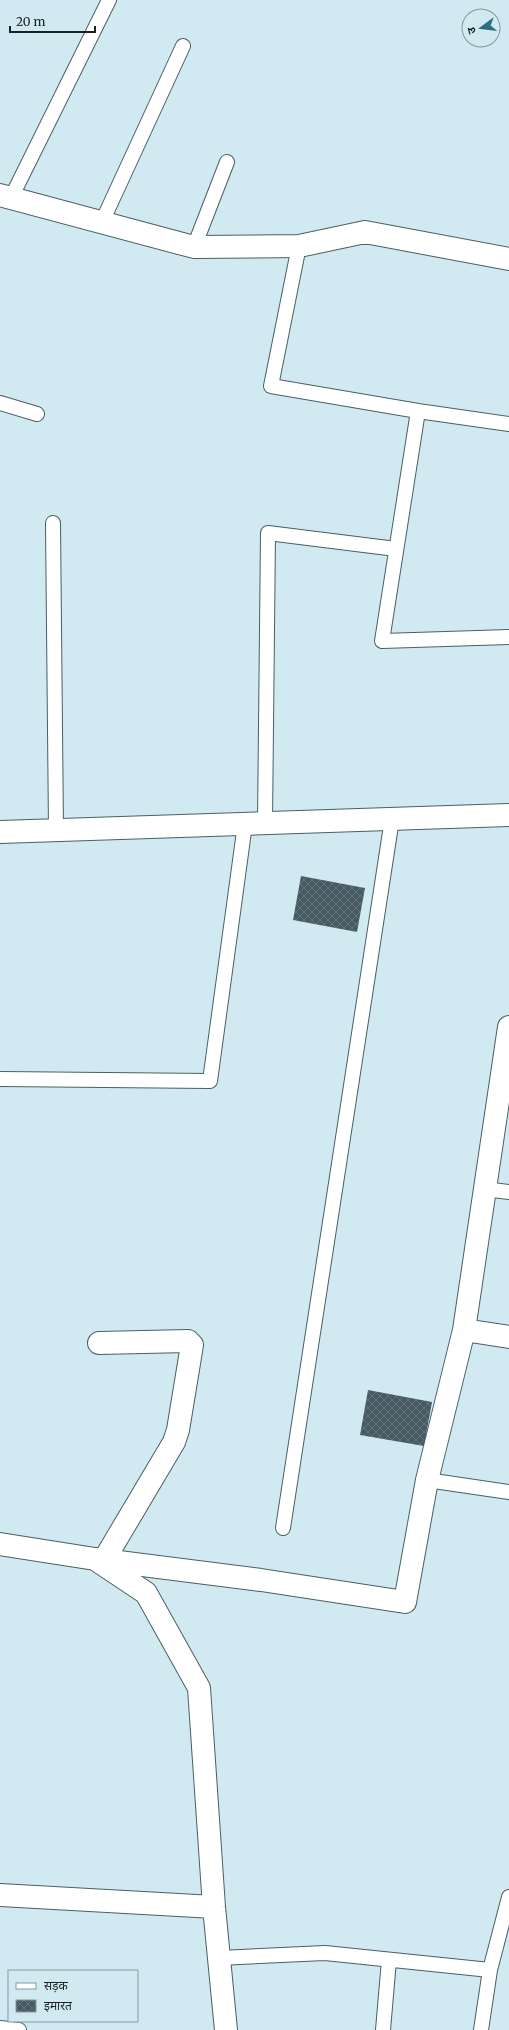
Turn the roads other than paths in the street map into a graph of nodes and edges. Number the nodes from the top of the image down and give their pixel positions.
1 (109, 0) edge
2 (183, 46) dead end
3 (226, 162) dead end
4 (5, 196) edge
5 (102, 222) junction
6 (299, 246) junction
7 (194, 247) junction
8 (509, 259) edge
9 (0, 403) edge
10 (418, 411) junction
11 (37, 414) dead end
12 (509, 424) edge
13 (53, 523) dead end
14 (396, 549) junction
15 (509, 637) edge
16 (509, 815) edge
17 (392, 819) junction
18 (255, 823) junction
19 (56, 830) junction
20 (0, 832) edge
21 (509, 1027) edge
22 (0, 1079) edge
23 (485, 1189) junction
24 (509, 1192) edge
25 (464, 1330) junction
26 (509, 1337) edge
27 (99, 1343) dead end
28 (427, 1480) junction
29 (509, 1492) edge
30 (283, 1528) dead end
31 (0, 1544) edge
32 (100, 1560) junction
33 (0, 1895) edge
34 (509, 1897) edge
35 (214, 1907) junction
36 (219, 1958) junction
37 (389, 1960) junction
38 (490, 1970) junction
39 (0, 2028) edge
40 (19, 2030) edge
41 (226, 2030) edge
42 (383, 2030) edge
43 (481, 2030) edge

1 - 4 lane
2 - 5 lane
3 - 7 lane
4 - 5 street
5 - 7 street
6 - 7 street
6 - 8 street
6 - 10 lane
9 - 11 lane
10 - 12 lane
10 - 14 lane
13 - 19 lane
14 - 15 lane
14 - 18 lane
16 - 17 street
17 - 18 street
17 - 30 lane
18 - 19 street
18 - 22 lane
19 - 20 street
21 - 23 street
23 - 24 lane
23 - 25 street
25 - 26 street
25 - 28 street
27 - 32 street
28 - 29 lane
28 - 32 street
31 - 32 street
32 - 35 street
33 - 35 street
34 - 38 lane
35 - 36 street
36 - 37 lane
36 - 41 street
37 - 38 lane
37 - 42 lane
38 - 43 lane
39 - 40 lane

